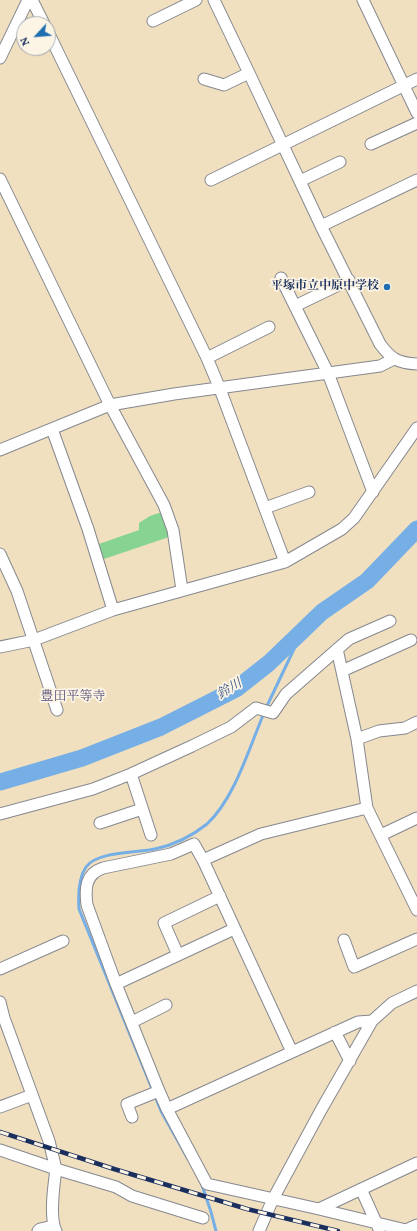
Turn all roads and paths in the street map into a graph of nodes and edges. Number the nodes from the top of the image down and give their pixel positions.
1 (28, 0) edge
2 (32, 0) edge
3 (196, 0) edge
4 (214, 0) edge
5 (363, 0) edge
6 (40, 16) edge
7 (153, 22) dead end
8 (56, 48) edge
9 (0, 58) edge
10 (249, 73) junction
11 (204, 79) dead end
12 (417, 79) edge
13 (404, 86) junction
14 (417, 113) edge
15 (417, 123) edge
16 (371, 144) dead end
17 (282, 145) junction
18 (340, 162) dead end
19 (0, 178) edge
20 (211, 180) dead end
21 (417, 180) edge
22 (300, 181) junction
23 (321, 226) junction
24 (281, 278) dead end
25 (349, 280) junction
26 (295, 306) junction
27 (269, 328) dead end
28 (207, 358) junction
29 (394, 359) junction
30 (417, 364) edge
31 (328, 373) junction
32 (220, 389) junction
33 (110, 405) junction
34 (52, 428) junction
35 (417, 428) edge
36 (0, 450) edge
37 (309, 492) dead end
38 (373, 492) junction
39 (265, 508) junction
40 (0, 554) edge
41 (285, 562) junction
42 (182, 590) junction
43 (112, 610) junction
44 (390, 622) dead end
45 (34, 640) junction
46 (411, 640) dead end
47 (0, 647) edge
48 (337, 649) junction
49 (342, 671) junction
50 (57, 710) dead end
51 (417, 722) edge
52 (357, 739) junction
53 (131, 774) junction
54 (367, 808) junction
55 (142, 809) junction
56 (0, 814) edge
57 (417, 818) edge
58 (100, 823) dead end
59 (151, 835) dead end
60 (381, 835) junction
61 (203, 860) junction
62 (220, 896) junction
63 (417, 910) edge
64 (234, 929) junction
65 (417, 939) edge
66 (63, 940) dead end
67 (344, 940) dead end
68 (178, 955) junction
69 (0, 969) edge
70 (116, 984) junction
71 (417, 991) edge
72 (0, 1002) edge
73 (166, 1005) dead end
74 (372, 1021) junction
75 (132, 1022) junction
76 (335, 1032) junction
77 (292, 1052) junction
78 (350, 1061) junction
79 (159, 1091) junction
80 (32, 1095) junction
81 (0, 1107) edge
82 (167, 1110) junction
83 (132, 1116) dead end
84 (0, 1150) edge
85 (417, 1163) edge
86 (56, 1169) junction
87 (361, 1189) junction
88 (273, 1199) junction
89 (318, 1209) junction
90 (203, 1218) dead end
91 (417, 1225) edge
92 (379, 1227) edge
93 (55, 1229) edge
94 (38, 1231) edge
95 (259, 1231) edge

1 - 9 street
2 - 6 street
3 - 7 street
4 - 10 street
5 - 13 street
8 - 28 street
10 - 11 street
10 - 17 street
12 - 13 street
13 - 14 street
13 - 17 street
15 - 16 street
17 - 20 street
17 - 22 street
18 - 22 street
19 - 33 street
21 - 23 street
22 - 23 street
23 - 25 street
24 - 26 street
25 - 26 street
25 - 29 street
26 - 31 street
27 - 28 street
28 - 32 street
29 - 30 street
29 - 31 street
31 - 32 street
31 - 38 street
32 - 33 street
32 - 39 street
33 - 34 street
33 - 42 street
34 - 36 street
34 - 43 street
35 - 38 street
37 - 39 street
38 - 41 street
39 - 41 street
40 - 45 street
41 - 42 street
42 - 43 street
43 - 45 street
44 - 48 street
45 - 47 street
45 - 50 street
46 - 49 street
48 - 49 street
48 - 53 street
49 - 52 street
51 - 52 street
52 - 54 street
53 - 55 street
53 - 56 street
54 - 60 street
54 - 61 street
55 - 58 street
55 - 59 street
57 - 60 street
60 - 63 street
61 - 62 street
61 - 70 street
62 - 64 street
62 - 68 street
64 - 68 street
64 - 77 street
65 - 67 street
66 - 69 street
68 - 70 street
70 - 75 street
71 - 74 street
72 - 80 street
73 - 75 street
74 - 76 street
74 - 78 street
75 - 79 street
76 - 77 street
76 - 78 street
77 - 82 street
78 - 88 street
79 - 82 street
79 - 83 street
80 - 81 street
80 - 86 street
82 - 88 street
84 - 86 street
85 - 87 street
86 - 90 street
86 - 93 street
87 - 89 street
87 - 92 street
88 - 89 street
88 - 95 street
89 - 92 street
91 - 92 street
93 - 94 street

